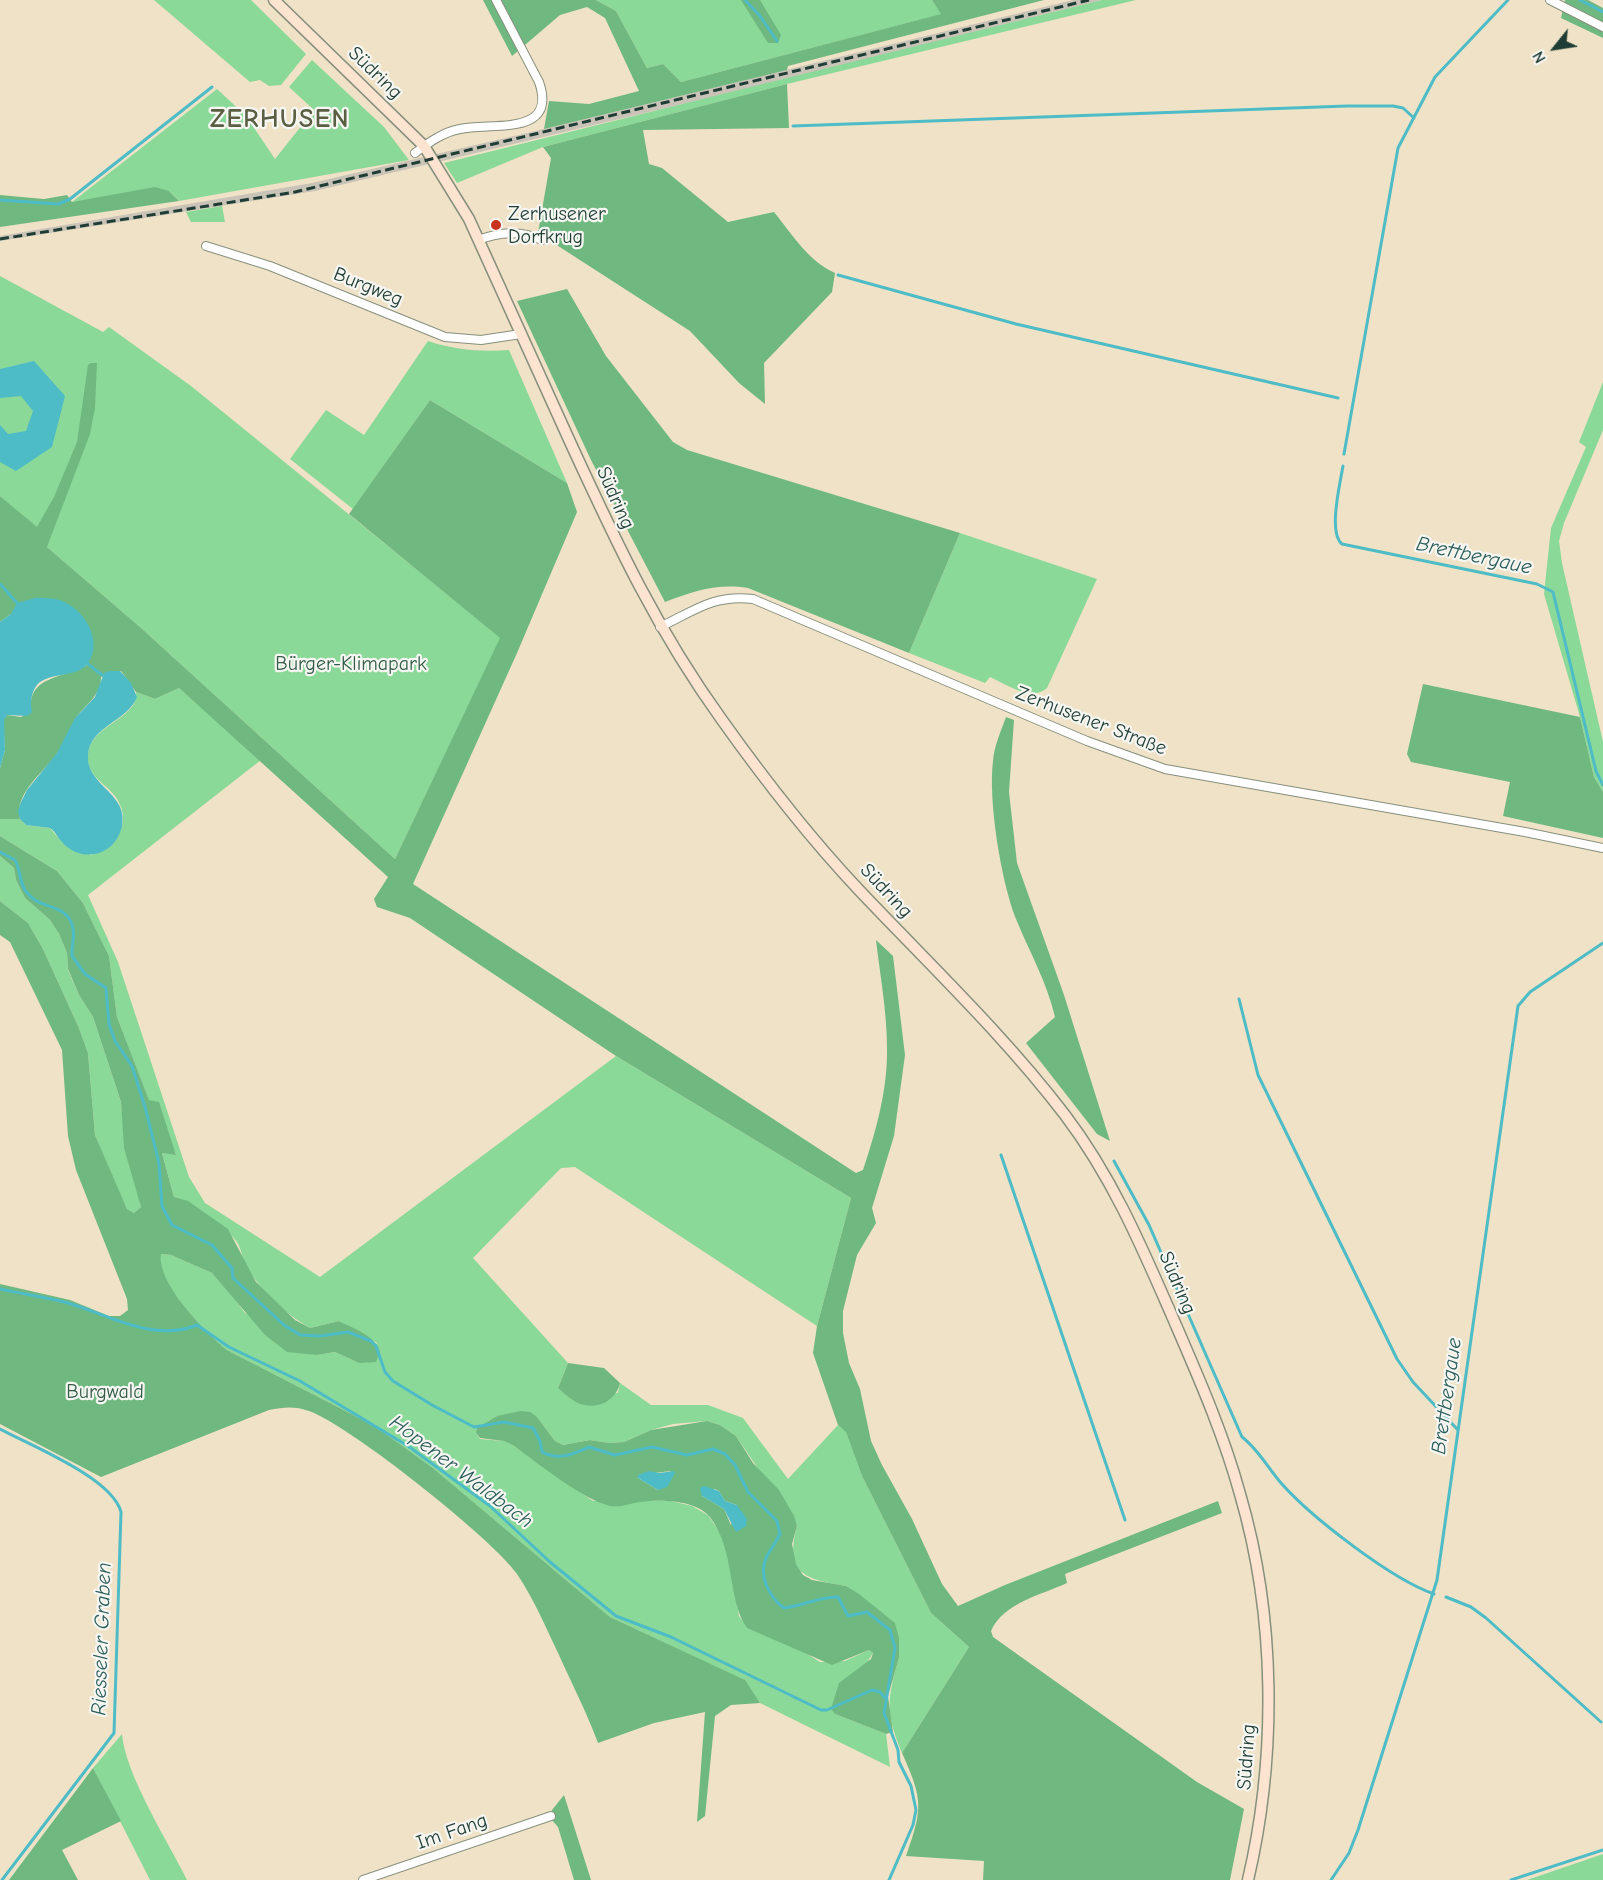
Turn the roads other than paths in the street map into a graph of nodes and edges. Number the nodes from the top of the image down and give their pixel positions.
1 (274, 0) edge
2 (496, 0) edge
3 (1550, 0) edge
4 (1603, 27) edge
5 (419, 149) junction
6 (478, 240) junction
7 (542, 240) dead end
8 (206, 246) dead end
9 (521, 334) junction
10 (660, 627) junction
11 (1603, 848) edge
12 (551, 1815) dead end
13 (363, 1880) edge
14 (1248, 1880) edge

1 - 5 main road, Südring
2 - 5 street
3 - 4 street
5 - 6 main road, Südring
6 - 7 street
6 - 9 main road, Südring
8 - 9 street, Burgweg
9 - 10 main road, Südring
10 - 11 street, Zerhusener Straße
10 - 14 main road, Südring
12 - 13 street, Im Fang

